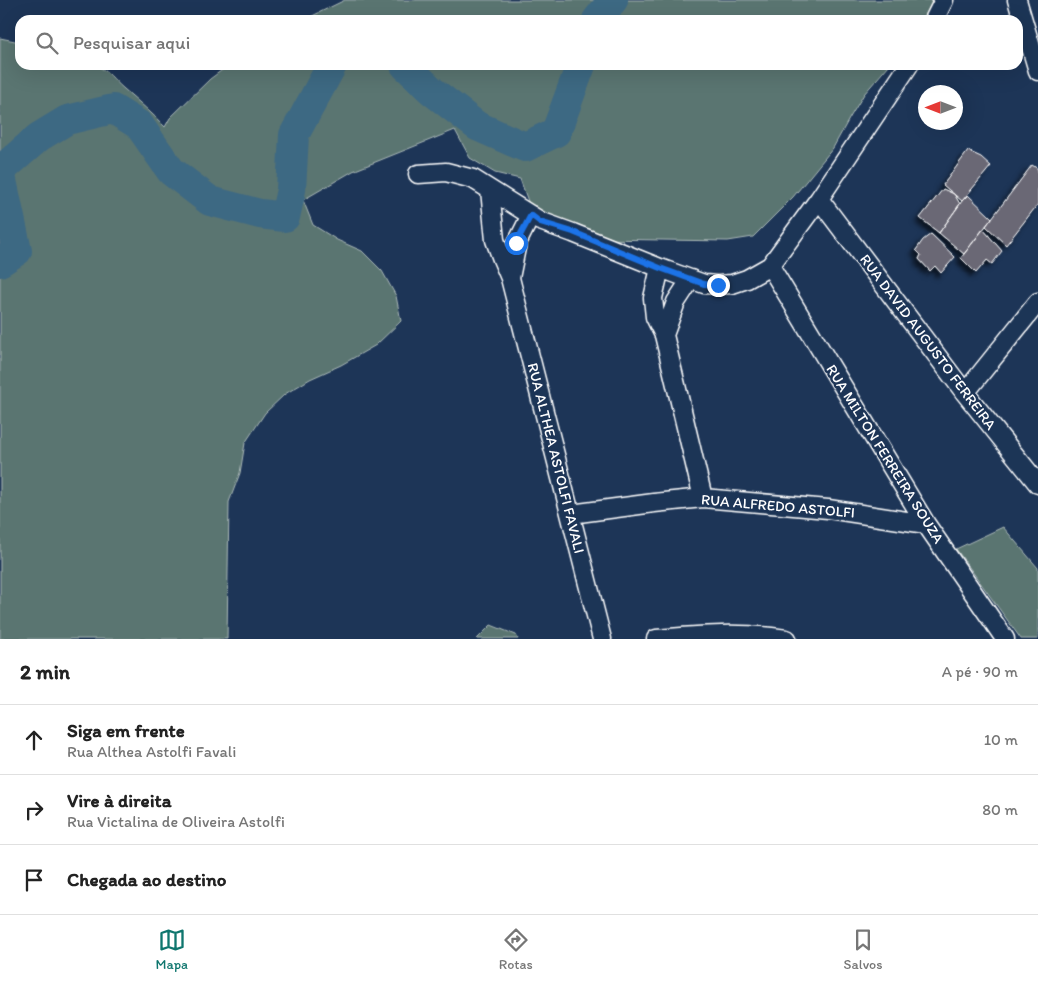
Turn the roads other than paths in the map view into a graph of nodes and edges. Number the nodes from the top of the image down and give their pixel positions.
1 (944, 0) edge
2 (1017, 0) edge
3 (936, 15) edge
4 (1022, 15) edge
5 (1023, 20) edge
6 (906, 70) edge
7 (1038, 70) edge
8 (418, 174) dead end
9 (490, 190) junction
10 (819, 199) junction
11 (531, 215) junction
12 (770, 266) junction
13 (660, 268) junction
14 (510, 278) junction
15 (691, 279) junction
16 (1038, 302) edge
17 (664, 334) junction
18 (965, 393) junction
19 (1038, 484) edge
20 (703, 498) junction
21 (571, 514) junction
22 (926, 524) junction
23 (602, 639) edge
24 (656, 639) edge
25 (787, 639) edge
26 (1004, 639) edge

1 - 3 street
2 - 4 street
5 - 7 street
6 - 10 street
8 - 9 street
9 - 11 street
9 - 14 street, RUA ALTHEA ASTOLFI FAVALI
10 - 12 street
10 - 18 street, RUA DAVID AUGUSTO FERREIRA
11 - 13 street
11 - 14 street, RUA ALTHEA ASTOLFI FAVALI
12 - 15 street
12 - 22 street, RUA MILTON FERREIRA SOUZA
13 - 15 street
13 - 17 street
14 - 21 street, RUA ALTHEA ASTOLFI FAVALI
15 - 17 street
16 - 18 street
17 - 20 street
18 - 19 street, RUA DAVID AUGUSTO FERREIRA
20 - 21 street, RUA ALFREDO ASTOLFI
20 - 22 street, RUA ALFREDO ASTOLFI
21 - 23 street, RUA ALTHEA ASTOLFI FAVALI
22 - 26 street, RUA MILTON FERREIRA SOUZA
24 - 25 street

